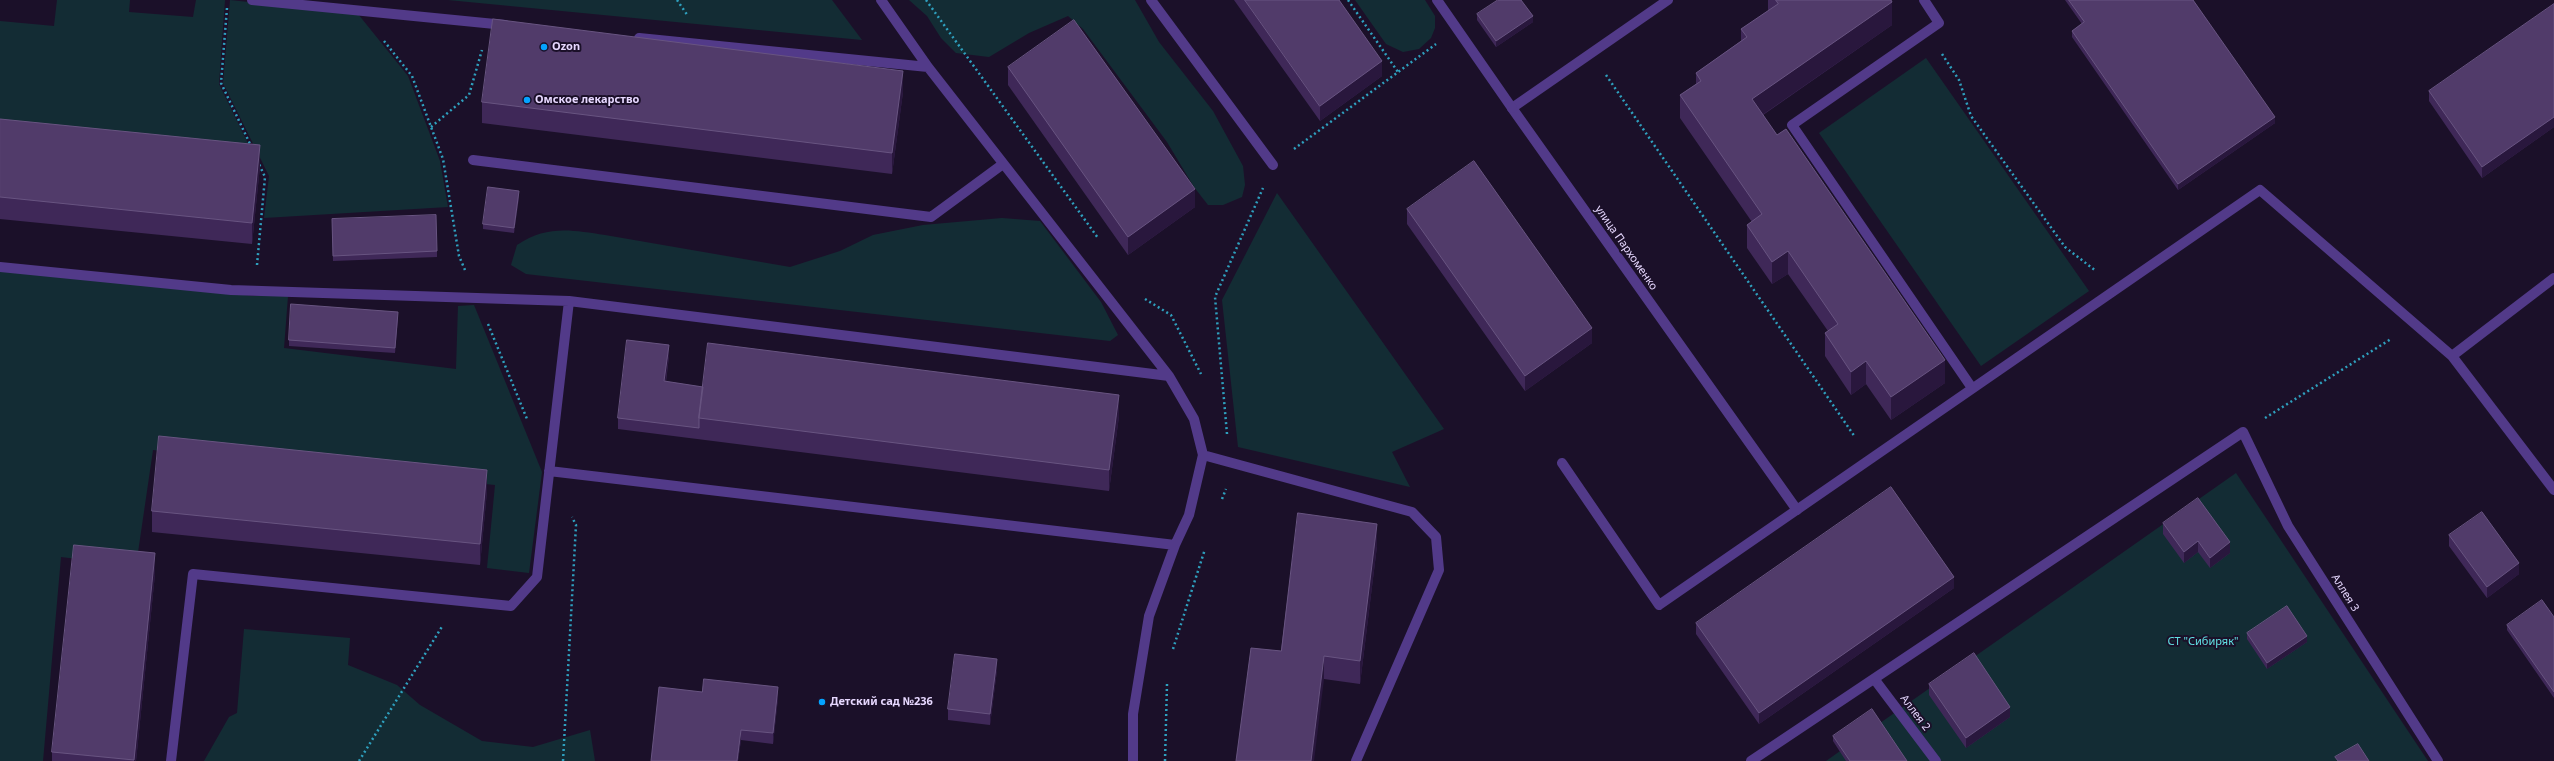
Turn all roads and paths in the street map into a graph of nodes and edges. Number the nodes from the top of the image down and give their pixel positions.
1 (227, 0) edge
2 (252, 0) edge
3 (881, 0) edge
4 (926, 0) edge
5 (1151, 0) edge
6 (1348, 0) edge
7 (1436, 0) edge
8 (1668, 0) edge
9 (1924, 0) edge
10 (361, 11) junction
11 (490, 24) junction
12 (513, 26) edge
13 (1457, 29) junction
14 (1928, 31) junction
15 (630, 37) edge
16 (1591, 53) junction
17 (928, 67) junction
18 (1398, 72) junction
19 (1512, 108) junction
20 (431, 127) junction
21 (253, 150) edge
22 (256, 157) edge
23 (473, 160) dead end
24 (1003, 164) junction
25 (1273, 165) joint
26 (1103, 245) dead end
27 (0, 267) edge
28 (2554, 278) edge
29 (2124, 283) junction
30 (254, 291) junction
31 (477, 298) junction
32 (569, 301) junction
33 (2415, 324) junction
34 (2452, 356) junction
35 (1169, 376) junction
36 (1972, 388) junction
37 (528, 421) dead end
38 (2243, 432) junction
39 (1203, 455) junction
40 (1870, 459) junction
41 (1562, 463) dead end
42 (549, 471) junction
43 (2554, 490) edge
44 (1797, 510) junction
45 (569, 511) dead end
46 (1175, 545) junction
47 (458, 601) junction
48 (1875, 680) junction
49 (171, 761) edge
50 (359, 761) edge
51 (563, 761) edge
52 (1133, 761) edge
53 (1356, 761) edge
54 (1751, 761) edge
55 (1936, 761) edge
56 (2438, 761) edge

1 - 21 path
2 - 10 street
3 - 17 street
4 - 26 path
5 - 25 street
6 - 18 path
7 - 13 street, улица Пархоменко
8 - 16 street
9 - 14 street
10 - 11 street
10 - 20 path
11 - 12 street
11 - 20 path
13 - 18 path
13 - 19 street, улица Пархоменко
14 - 29 path
14 - 36 street
15 - 17 street
16 - 19 street
16 - 40 path
17 - 24 street
18 - 25 path
19 - 44 street, улица Пархоменко
20 - 31 path
22 - 30 path
23 - 24 street
24 - 35 street
27 - 30 street
28 - 34 street
29 - 33 street
29 - 36 street
30 - 31 street
31 - 32 street
31 - 37 path
32 - 35 street
32 - 42 street
33 - 34 street
33 - 38 path
34 - 43 street
35 - 39 street
36 - 40 street
38 - 48 street
38 - 56 street, Аллея 3
39 - 46 street
39 - 53 street
40 - 44 street
41 - 44 street
42 - 46 street
42 - 47 street
45 - 51 path
46 - 52 street
47 - 49 street
47 - 50 path
48 - 54 street
48 - 55 street, Аллея 2

